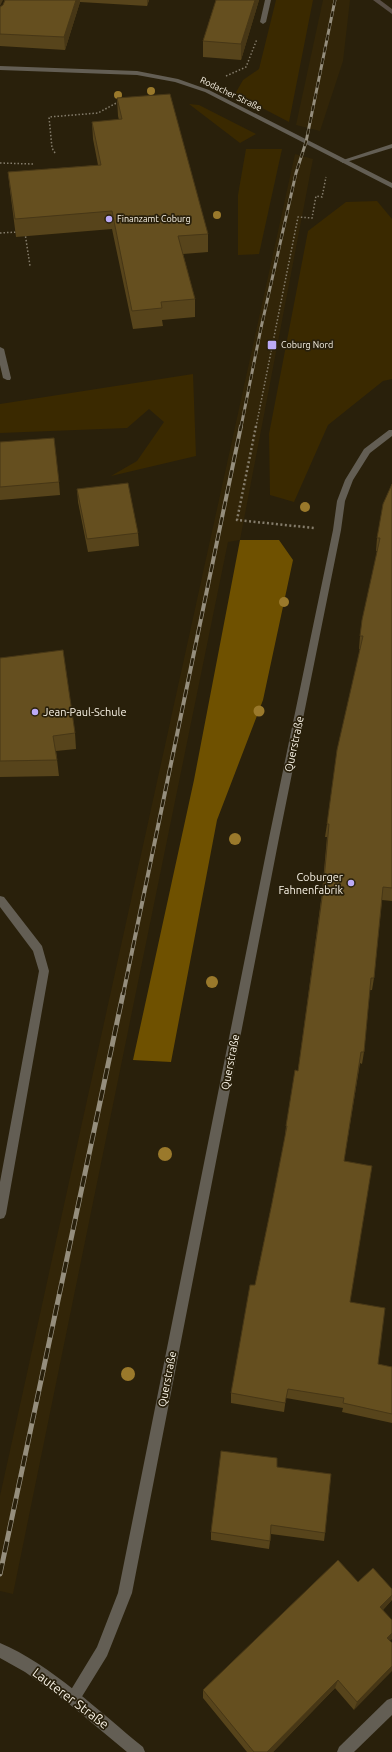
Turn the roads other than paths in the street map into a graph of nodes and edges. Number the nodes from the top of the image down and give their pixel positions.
1 (268, 0) edge
2 (263, 22) dead end
3 (0, 68) edge
4 (392, 146) edge
5 (343, 161) junction
6 (392, 186) edge
7 (0, 349) edge
8 (7, 378) dead end
9 (392, 432) edge
10 (0, 900) edge
11 (0, 1214) edge
12 (0, 1650) edge
13 (72, 1698) junction
14 (392, 1705) edge
15 (138, 1752) edge
16 (344, 1752) edge

1 - 2 street
3 - 5 street, Rodacher Straße
4 - 5 street
5 - 6 street, Rodacher Straße
7 - 8 street
9 - 13 street, Querstraße
10 - 11 street
12 - 13 street, Lauterer Straße
13 - 15 street, Lauterer Straße
14 - 16 street

